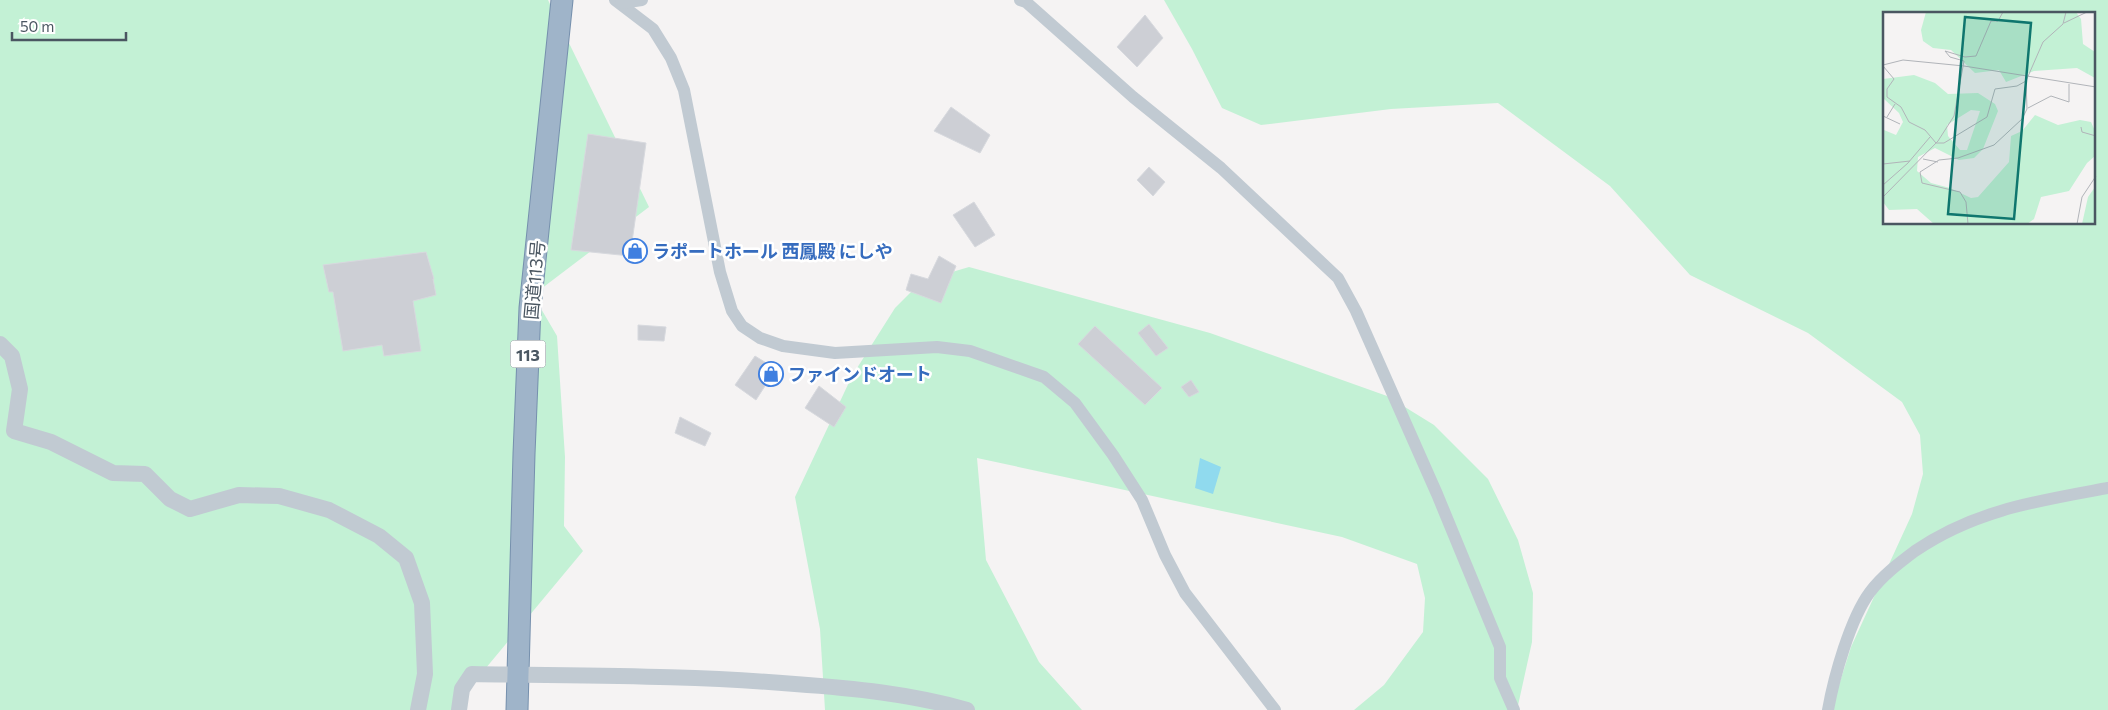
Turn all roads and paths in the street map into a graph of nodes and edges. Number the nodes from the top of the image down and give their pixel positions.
1 (562, 0) edge
2 (642, 0) edge
3 (1020, 0) edge
4 (618, 1) edge
5 (0, 344) edge
6 (2108, 488) edge
7 (517, 675) junction
8 (418, 710) edge
9 (459, 710) edge
10 (517, 710) edge
11 (967, 710) edge
12 (1275, 710) edge
13 (1514, 710) edge
14 (1828, 710) edge

1 - 7 highway, 国道113号 / 113
2 - 4 street
3 - 13 street
4 - 12 street
5 - 8 street
6 - 14 street
7 - 9 street
7 - 10 highway, 国道113号 / 113
7 - 11 street

